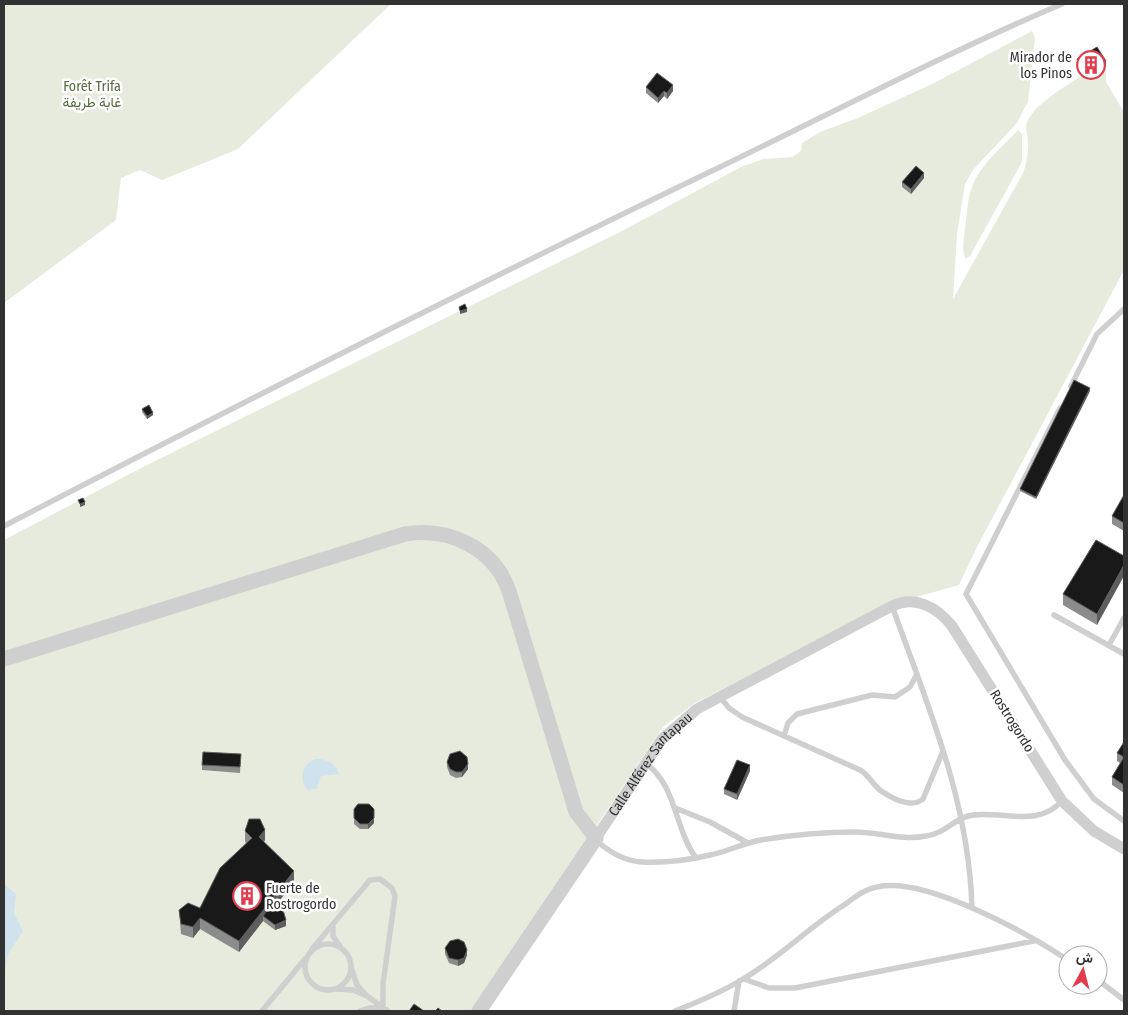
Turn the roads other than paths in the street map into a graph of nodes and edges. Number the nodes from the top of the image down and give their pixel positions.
1 (1062, 4) edge
2 (1124, 309) edge
3 (1070, 389) edge
4 (1065, 398) edge
5 (4, 526) edge
6 (895, 605) junction
7 (1054, 615) dead end
8 (1124, 618) edge
9 (1109, 645) junction
10 (1124, 654) edge
11 (4, 660) edge
12 (916, 674) junction
13 (719, 696) junction
14 (784, 736) junction
15 (944, 751) junction
16 (645, 763) junction
17 (1062, 801) junction
18 (675, 808) junction
19 (962, 816) junction
20 (1124, 821) edge
21 (595, 838) junction
22 (748, 843) junction
23 (1124, 849) edge
24 (696, 858) junction
25 (972, 908) junction
26 (333, 926) junction
27 (1034, 941) junction
28 (342, 948) junction
29 (312, 949) junction
30 (1058, 954) edge
31 (306, 957) junction
32 (351, 966) junction
33 (742, 980) junction
34 (1108, 988) edge
35 (335, 989) junction
36 (367, 996) junction
37 (1124, 1000) edge
38 (385, 1010) edge
39 (262, 1011) edge
40 (360, 1011) edge
41 (479, 1011) edge
42 (675, 1011) edge
43 (734, 1011) edge

1 - 5 lane
2 - 3 lane
4 - 20 lane
6 - 12 lane
6 - 13 street, Calle Alférez Santapau
6 - 17 street, Rostrogordo
7 - 9 lane
8 - 9 lane
9 - 10 lane
11 - 21 street
12 - 14 lane
12 - 15 lane
13 - 14 lane
13 - 16 street, Calle Alférez Santapau
14 - 15 lane
15 - 19 lane
16 - 18 lane
16 - 21 street, Calle Alférez Santapau
17 - 19 lane
17 - 23 street, Rostrogordo
18 - 22 lane
18 - 24 lane
19 - 22 lane
19 - 25 lane
21 - 24 lane
21 - 41 street, Calle Alférez Santapau
22 - 24 lane
25 - 27 lane
25 - 33 lane
26 - 28 lane
26 - 29 lane
26 - 38 lane
27 - 30 lane
27 - 33 lane
28 - 29 lane
28 - 32 lane
29 - 31 lane
31 - 35 lane
31 - 39 lane
32 - 35 lane
32 - 36 lane
33 - 42 lane
33 - 43 lane
34 - 37 lane
35 - 36 lane
36 - 38 lane
38 - 40 lane

